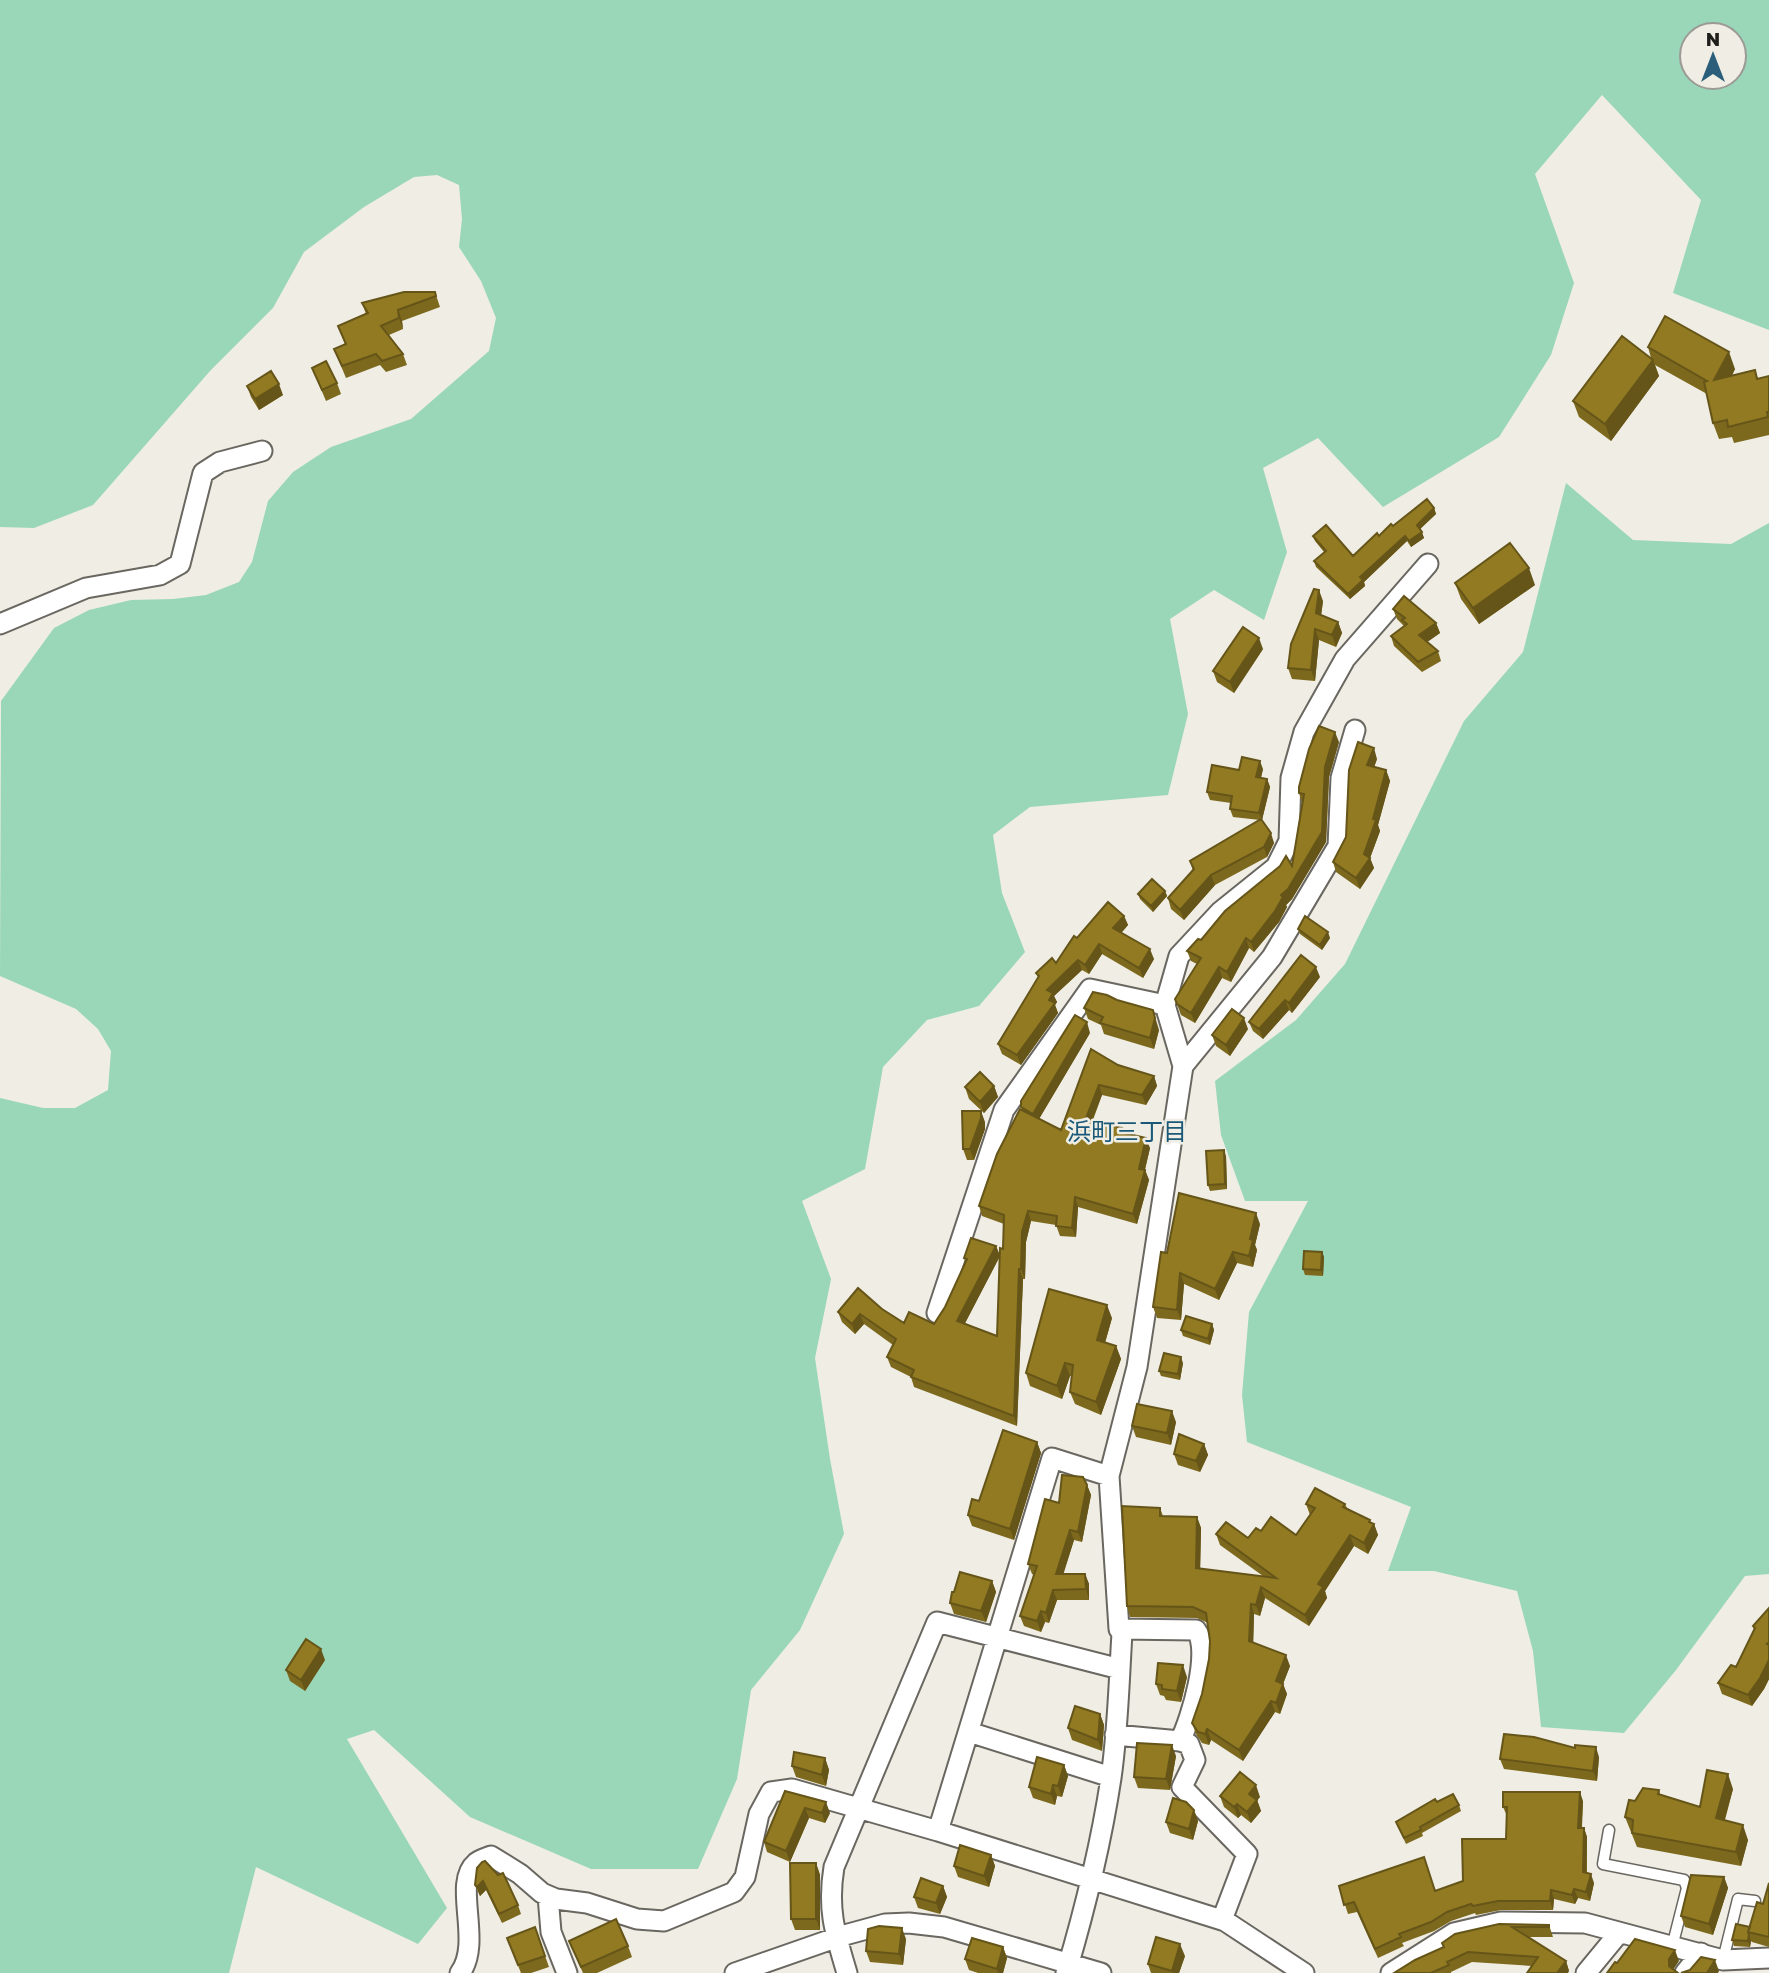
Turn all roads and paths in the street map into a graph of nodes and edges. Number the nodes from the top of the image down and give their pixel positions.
1 (262, 451) dead end
2 (1428, 564) dead end
3 (0, 624) edge
4 (1355, 730) dead end
5 (1165, 1005) junction
6 (1183, 1066) junction
7 (937, 1313) edge
8 (1109, 1476) junction
9 (1119, 1629) junction
10 (999, 1637) junction
11 (1120, 1669) junction
12 (969, 1732) junction
13 (1115, 1735) junction
14 (1180, 1741) junction
15 (1111, 1777) junction
16 (859, 1808) junction
17 (1609, 1830) dead end
18 (938, 1831) junction
19 (1091, 1879) junction
20 (548, 1896) junction
21 (1755, 1901) edge
22 (1222, 1920) junction
23 (1619, 1933) junction
24 (837, 1938) junction
25 (1672, 1947) junction
26 (1701, 1953) junction
27 (1769, 1958) edge
28 (1723, 1960) junction
29 (1067, 1968) edge
30 (460, 1973) edge
31 (567, 1973) edge
32 (735, 1973) edge
33 (847, 1973) edge
34 (1101, 1973) edge
35 (1304, 1973) edge
36 (1391, 1973) edge
37 (1587, 1973) edge
38 (1685, 1973) edge

1 - 3 street
2 - 5 street
4 - 6 street
5 - 6 street
5 - 7 street
6 - 8 street
8 - 9 street
8 - 10 street
9 - 11 street
9 - 14 street
10 - 11 street
10 - 12 street
10 - 16 street
11 - 13 street
12 - 15 street
12 - 18 street
13 - 14 street
13 - 15 street
14 - 22 street
15 - 19 street
16 - 18 street
16 - 20 street
16 - 24 street
17 - 25 lane
18 - 19 street
19 - 22 street
19 - 29 street
20 - 30 street
20 - 31 street
21 - 28 lane
22 - 35 street
23 - 25 street
23 - 36 street
23 - 37 street
24 - 29 street
24 - 32 street
24 - 33 street
25 - 26 street
26 - 28 street
26 - 38 street
27 - 28 street
29 - 34 street

